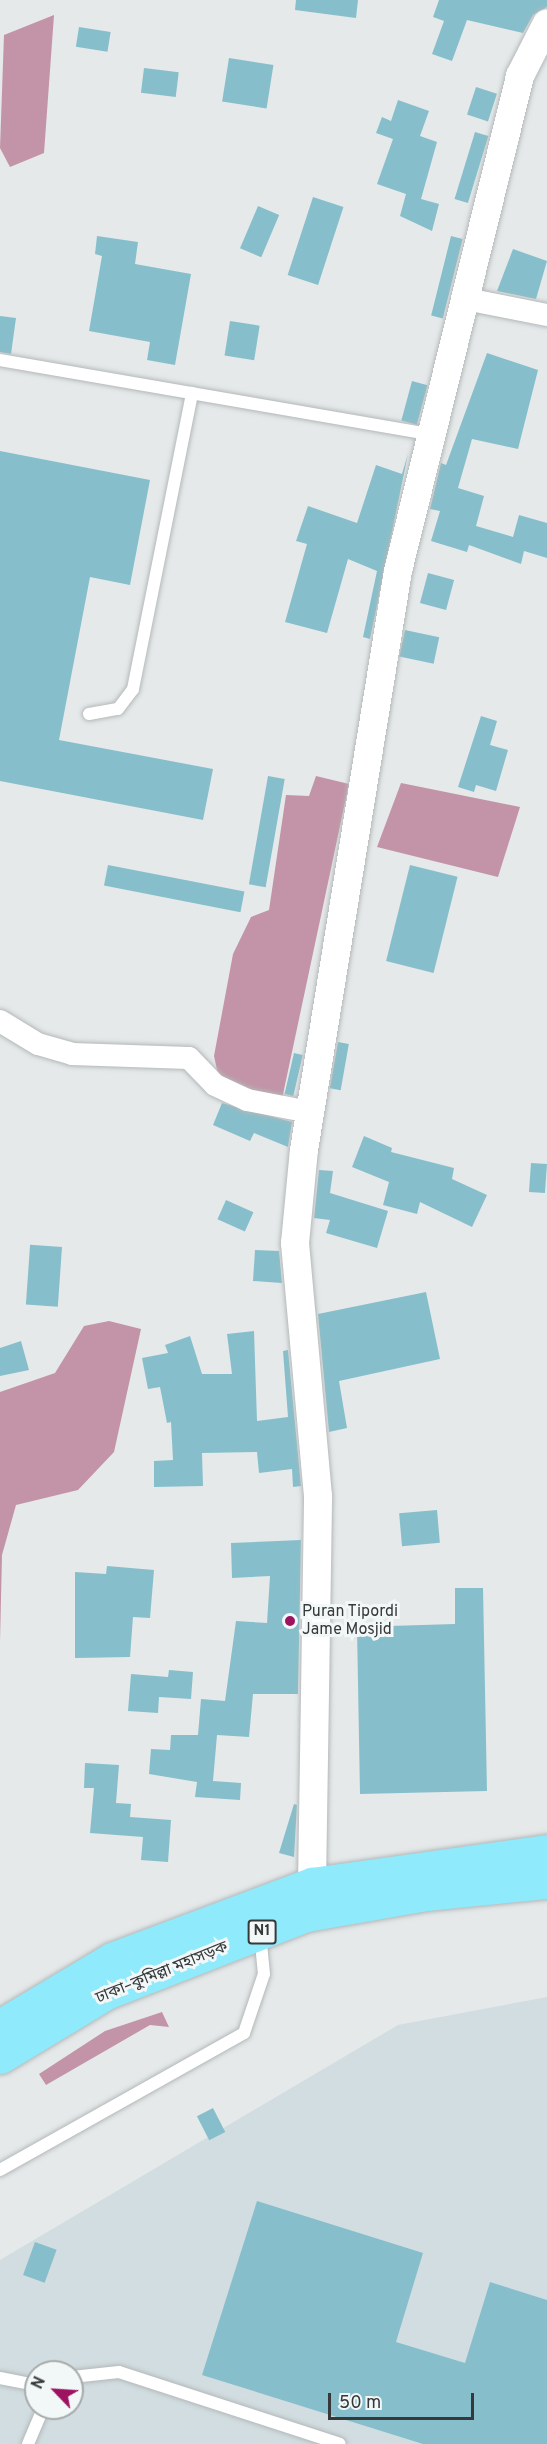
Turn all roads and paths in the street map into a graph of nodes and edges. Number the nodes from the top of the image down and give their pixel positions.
1 (547, 23) edge
2 (466, 299) junction
3 (547, 315) edge
4 (0, 360) edge
5 (192, 393) junction
6 (434, 436) junction
7 (89, 714) dead end
8 (0, 1021) edge
9 (310, 1112) junction
10 (547, 1851) edge
11 (547, 1882) edge
12 (305, 1896) junction
13 (260, 1933) junction
14 (0, 2026) edge
15 (0, 2057) edge
16 (0, 2170) edge
17 (84, 2376) edge
18 (0, 2378) edge
19 (24, 2383) edge
20 (38, 2420) edge
21 (28, 2444) edge
22 (340, 2444) edge

1 - 2 street
2 - 3 street
2 - 6 street
4 - 5 lane
5 - 6 lane
5 - 7 lane
6 - 9 street
8 - 9 street
9 - 12 street
10 - 12 highway, ঢাকা–কুমিল্লা মহাসড়ক / N1
11 - 12 highway, ঢাকা–কুমিল্লা মহাসড়ক / N1
12 - 13 highway, ঢাকা–কুমিল্লা মহাসড়ক / N1
12 - 14 highway, ঢাকা–কুমিল্লা মহাসড়ক / N1
13 - 15 highway, ঢাকা–কুমিল্লা মহাসড়ক / N1
13 - 16 lane
17 - 22 lane
18 - 19 lane
20 - 21 lane

